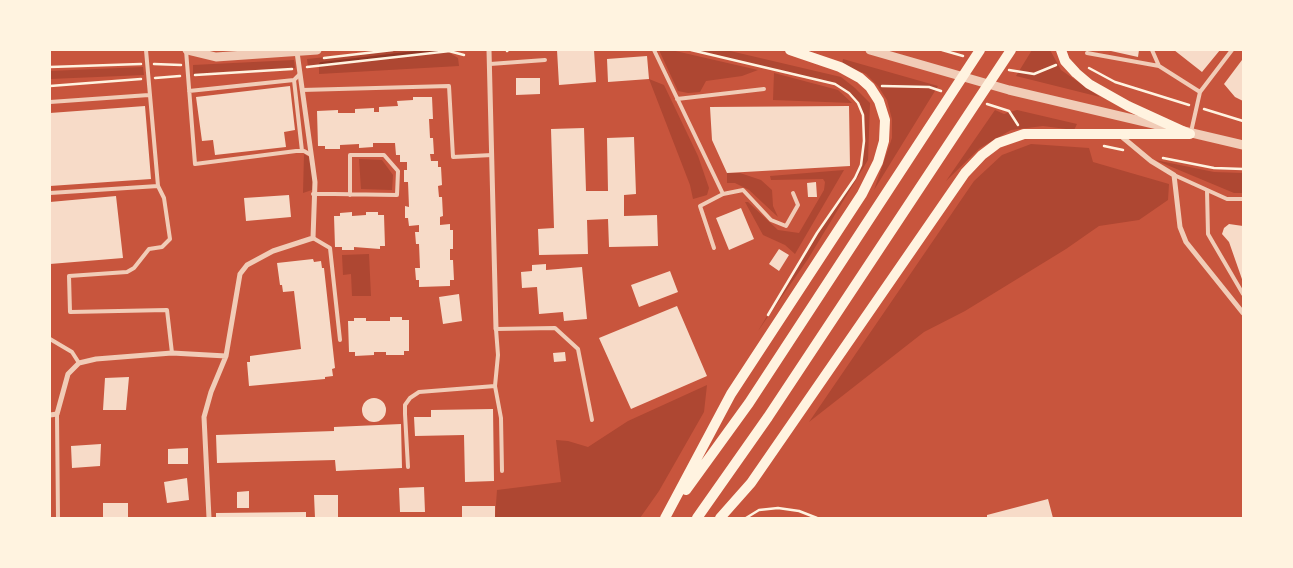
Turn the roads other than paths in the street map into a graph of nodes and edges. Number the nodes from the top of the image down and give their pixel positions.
1 (146, 50) edge
2 (187, 50) edge
3 (317, 50) edge
4 (489, 50) edge
5 (654, 50) edge
6 (790, 50) edge
7 (870, 50) edge
8 (980, 50) edge
9 (1011, 50) edge
10 (1061, 50) edge
11 (1152, 50) edge
12 (1232, 50) edge
13 (297, 52) junction
14 (1087, 53) dead end
15 (544, 60) dead end
16 (490, 64) junction
17 (1159, 66) junction
18 (300, 74) junction
19 (294, 80) junction
20 (764, 89) dead end
21 (302, 90) junction
22 (189, 91) junction
23 (1200, 92) junction
24 (150, 95) junction
25 (677, 99) junction
26 (50, 102) edge
27 (1190, 134) junction
28 (1120, 135) junction
29 (1243, 145) edge
30 (302, 151) junction
31 (492, 155) junction
32 (311, 156) junction
33 (1174, 175) junction
34 (158, 186) junction
35 (1208, 190) junction
36 (50, 193) edge
37 (313, 194) junction
38 (350, 194) junction
39 (723, 194) junction
40 (793, 194) dead end
41 (1243, 199) edge
42 (313, 238) junction
43 (714, 248) dead end
44 (1243, 294) edge
45 (1243, 313) edge
46 (496, 329) junction
47 (50, 339) edge
48 (340, 340) dead end
49 (172, 353) junction
50 (226, 356) junction
51 (79, 363) junction
52 (495, 386) junction
53 (57, 414) junction
54 (50, 415) edge
55 (592, 420) dead end
56 (408, 467) dead end
57 (502, 471) dead end
58 (58, 518) edge
59 (208, 518) edge
60 (666, 518) edge
61 (697, 518) edge
62 (720, 518) edge

1 - 24 lane
2 - 13 street
2 - 22 lane
3 - 13 street
4 - 16 street
5 - 25 lane
6 - 60 main road
7 - 27 street
8 - 60 main road
9 - 61 main road
10 - 27 main road
11 - 17 lane
12 - 23 lane
13 - 18 street
14 - 17 lane
15 - 16 lane
16 - 31 street
17 - 23 lane
18 - 19 lane
18 - 21 street
19 - 22 lane
19 - 30 lane
20 - 25 lane
21 - 31 lane
21 - 32 street
22 - 30 lane
23 - 27 lane
24 - 26 lane
24 - 34 lane
25 - 39 lane
27 - 28 main road
27 - 29 street
28 - 33 street
28 - 62 main road
30 - 32 lane
31 - 46 street
32 - 37 street
33 - 35 lane
33 - 45 street
34 - 36 lane
34 - 49 lane
35 - 41 lane
35 - 44 lane
37 - 38 lane
37 - 42 street
38 - 38 lane
39 - 40 lane
39 - 43 lane
42 - 48 lane
42 - 50 street
46 - 52 lane
46 - 55 lane
47 - 51 lane
49 - 50 street
49 - 51 street
50 - 59 street
51 - 53 street
52 - 56 lane
52 - 57 lane
53 - 54 street
53 - 58 lane

